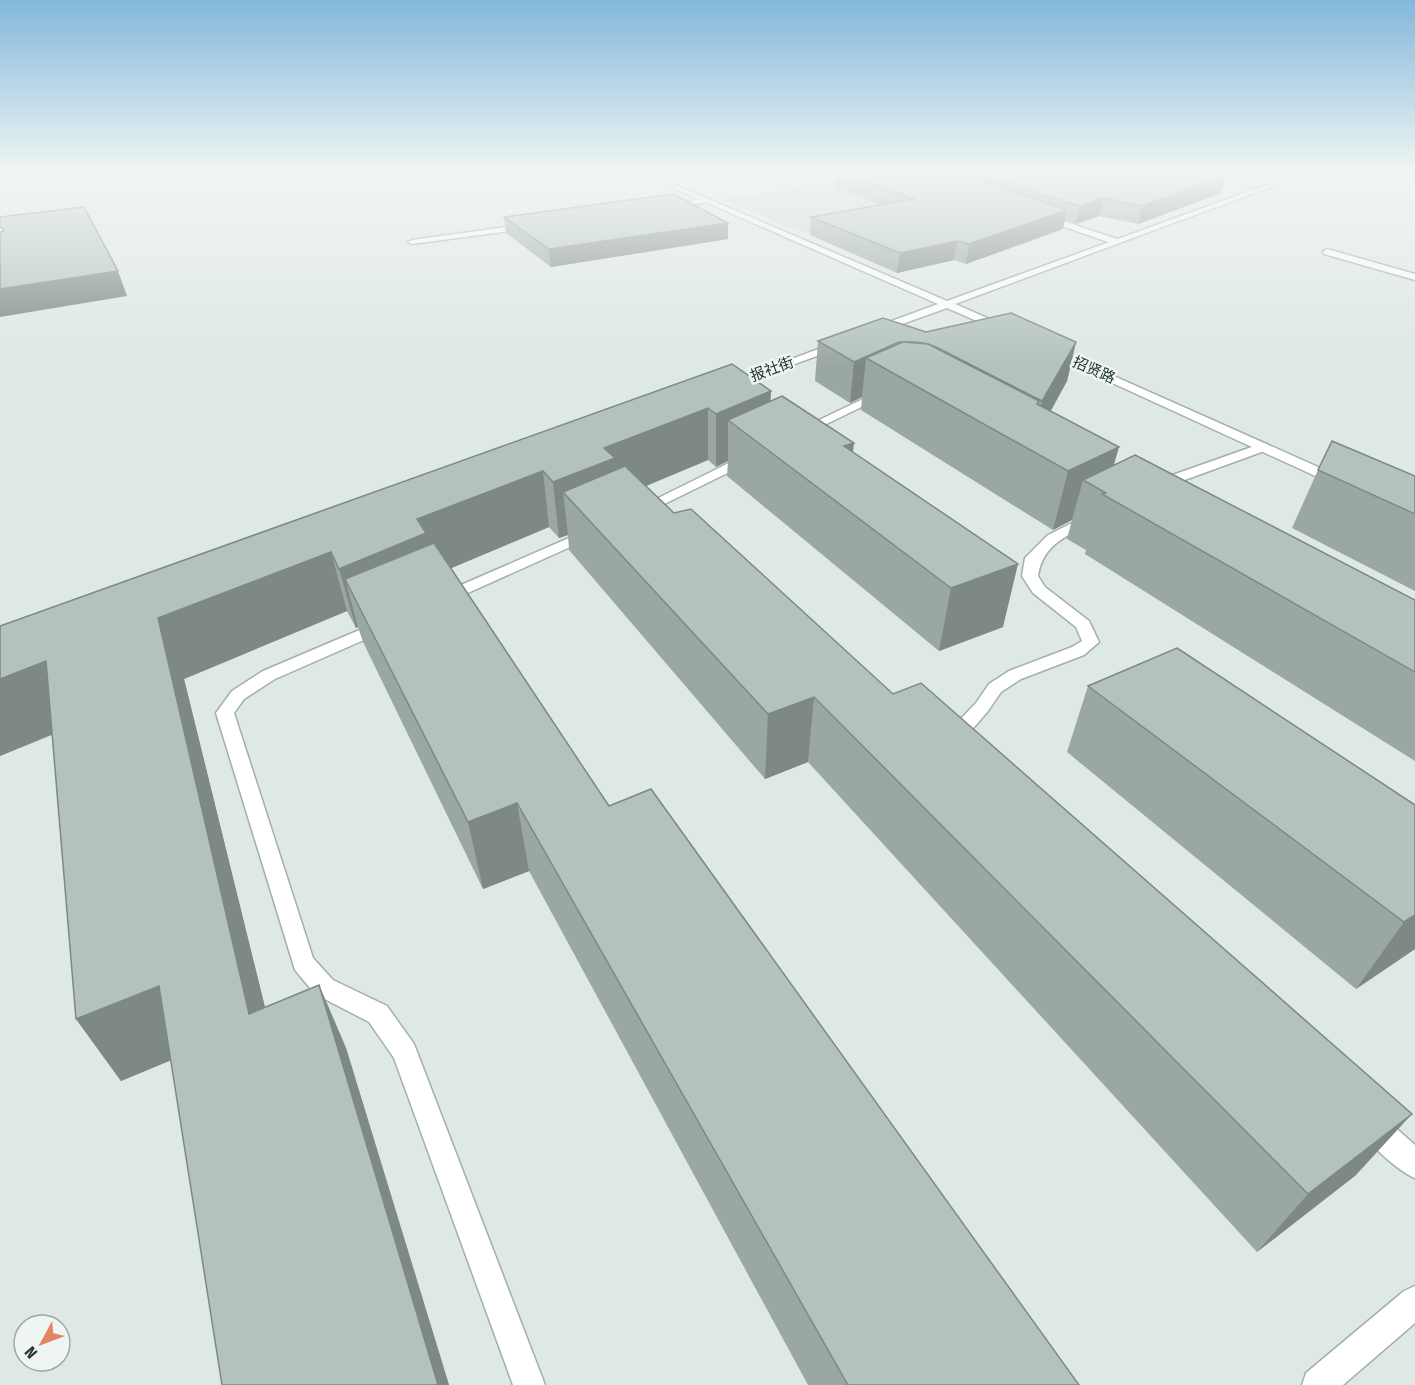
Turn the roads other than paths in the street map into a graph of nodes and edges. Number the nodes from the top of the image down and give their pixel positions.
1 (451, 237) edge
2 (790, 237) edge
3 (1101, 237) edge
4 (1132, 237) edge
5 (412, 242) dead end
6 (1117, 242) junction
7 (1326, 252) dead end
8 (1415, 278) edge
9 (948, 304) junction
10 (1013, 333) edge
11 (1046, 348) edge
12 (901, 387) edge
13 (712, 391) edge
14 (788, 438) edge
15 (1263, 447) junction
16 (766, 449) edge
17 (1350, 486) edge
18 (1140, 493) edge
19 (650, 506) junction
20 (1102, 512) edge
21 (668, 523) edge
22 (432, 603) edge
23 (399, 617) edge
24 (944, 750) edge
25 (1354, 1109) edge
26 (1415, 1164) edge
27 (1415, 1302) edge
28 (529, 1385) edge
29 (1318, 1385) edge

1 - 5 street
2 - 9 street
3 - 6 street
4 - 6 street, 报社街
6 - 9 street, 报社街
7 - 8 street
9 - 10 street
9 - 13 street, 报社街
11 - 15 street, 招贤路
12 - 14 street
15 - 17 street, 招贤路
15 - 18 street
16 - 19 street
19 - 21 street
19 - 22 street
20 - 24 street
23 - 28 street
25 - 26 street
27 - 29 street

